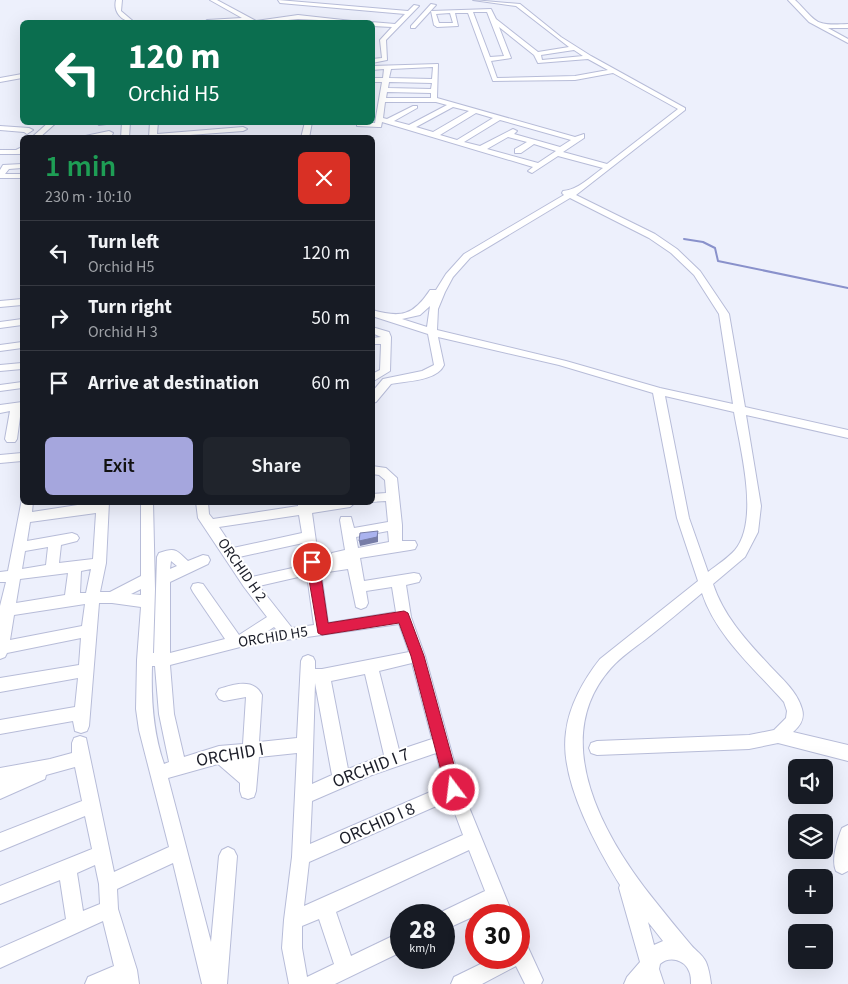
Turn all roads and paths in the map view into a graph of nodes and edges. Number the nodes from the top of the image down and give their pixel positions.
1 (119, 0) edge
2 (213, 0) edge
3 (344, 0) edge
4 (465, 0) edge
5 (476, 0) edge
6 (791, 0) edge
7 (280, 1) edge
8 (358, 1) junction
9 (308, 2) edge
10 (517, 5) junction
11 (408, 6) dead end
12 (283, 8) dead end
13 (351, 8) junction
14 (368, 9) junction
15 (302, 10) junction
16 (452, 11) junction
17 (470, 11) junction
18 (410, 13) junction
19 (255, 15) dead end
20 (361, 15) junction
21 (422, 16) junction
22 (435, 16) junction
23 (248, 19) joint
24 (402, 19) junction
25 (493, 19) junction
26 (128, 20) edge
27 (239, 20) edge
28 (254, 20) edge
29 (296, 20) edge
30 (353, 20) edge
31 (375, 24) edge
32 (396, 26) junction
33 (412, 26) dead end
34 (848, 26) edge
35 (822, 27) junction
36 (381, 32) dead end
37 (389, 33) junction
38 (518, 40) junction
39 (491, 41) junction
40 (848, 41) edge
41 (574, 48) junction
42 (537, 54) junction
43 (587, 57) junction
44 (488, 59) junction
45 (375, 61) edge
46 (375, 68) edge
47 (388, 69) junction
48 (611, 71) junction
49 (20, 76) edge
50 (0, 80) edge
51 (375, 80) edge
52 (386, 80) junction
53 (435, 81) junction
54 (435, 91) junction
55 (375, 100) edge
56 (436, 100) junction
57 (452, 105) junction
58 (415, 107) dead end
59 (382, 111) edge
60 (476, 111) junction
61 (406, 112) junction
62 (498, 118) junction
63 (523, 124) junction
64 (50, 125) edge
65 (184, 125) edge
66 (214, 125) edge
67 (243, 126) edge
68 (0, 128) edge
69 (410, 128) junction
70 (215, 131) junction
71 (27, 132) dead end
72 (109, 133) dead end
73 (186, 134) junction
74 (507, 134) junction
75 (38, 135) edge
76 (100, 135) edge
77 (175, 135) edge
78 (434, 135) junction
79 (458, 142) junction
80 (533, 142) junction
81 (481, 149) junction
82 (20, 150) edge
83 (0, 152) edge
84 (558, 153) junction
85 (20, 166) edge
86 (538, 166) junction
87 (606, 166) junction
88 (531, 171) dead end
89 (20, 176) edge
90 (569, 195) junction
91 (20, 302) edge
92 (0, 304) edge
93 (419, 312) junction
94 (375, 314) edge
95 (432, 316) junction
96 (390, 318) junction
97 (20, 322) edge
98 (0, 325) edge
99 (375, 331) edge
100 (432, 332) junction
101 (375, 342) edge
102 (20, 345) edge
103 (385, 346) junction
104 (0, 348) edge
105 (375, 351) edge
106 (20, 366) edge
107 (0, 368) edge
108 (375, 378) edge
109 (20, 385) edge
110 (0, 388) edge
111 (658, 391) junction
112 (375, 396) edge
113 (19, 407) edge
114 (0, 409) edge
115 (740, 409) junction
116 (16, 432) edge
117 (848, 434) edge
118 (20, 457) edge
119 (0, 459) edge
120 (375, 470) edge
121 (393, 496) junction
122 (375, 499) edge
123 (26, 505) edge
124 (103, 505) edge
125 (147, 505) edge
126 (202, 505) edge
127 (305, 506) edge
128 (24, 518) junction
129 (210, 524) junction
130 (396, 525) junction
131 (308, 537) junction
132 (72, 538) dead end
133 (55, 541) junction
134 (19, 548) junction
135 (230, 554) junction
136 (353, 559) junction
137 (203, 560) dead end
138 (99, 563) junction
139 (313, 565) junction
140 (75, 566) junction
141 (52, 569) junction
142 (7, 576) edge
143 (151, 580) junction
144 (249, 583) junction
145 (704, 583) junction
146 (358, 587) junction
147 (198, 588) dead end
148 (115, 596) junction
149 (92, 599) junction
150 (72, 600) junction
151 (145, 601) junction
152 (361, 603) dead end
153 (4, 611) edge
154 (404, 617) junction
155 (276, 618) junction
156 (322, 629) junction
157 (89, 632) junction
158 (289, 635) junction
159 (240, 641) junction
160 (0, 649) edge
161 (418, 656) junction
162 (144, 660) junction
163 (162, 660) junction
164 (370, 665) junction
165 (86, 670) junction
166 (313, 671) junction
167 (0, 685) edge
168 (224, 694) dead end
169 (0, 727) edge
170 (81, 735) junction
171 (778, 736) junction
172 (441, 744) junction
173 (304, 745) junction
174 (597, 748) dead end
175 (251, 749) junction
176 (848, 753) edge
177 (219, 754) junction
178 (393, 758) junction
179 (178, 766) junction
180 (50, 768) junction
181 (159, 774) junction
182 (0, 776) edge
183 (341, 778) junction
184 (454, 790) junction
185 (0, 791) edge
186 (303, 796) junction
187 (91, 805) junction
188 (848, 834) edge
189 (474, 839) junction
190 (0, 842) edge
191 (101, 854) junction
192 (171, 856) junction
193 (228, 856) dead end
194 (301, 857) junction
195 (842, 865) dead end
196 (67, 868) junction
197 (624, 874) junction
198 (108, 884) junction
199 (0, 893) edge
200 (496, 896) junction
201 (499, 904) edge
202 (325, 908) junction
203 (109, 909) junction
204 (455, 916) edge
205 (293, 920) junction
206 (76, 925) junction
207 (390, 947) edge
208 (684, 951) junction
209 (0, 958) edge
210 (345, 968) junction
211 (490, 969) edge
212 (527, 969) edge
213 (653, 975) edge
214 (128, 977) edge
215 (533, 980) dead end
216 (702, 983) edge
217 (94, 984) edge
218 (212, 984) edge
219 (217, 984) edge
220 (299, 984) edge
221 (314, 984) edge
222 (461, 984) edge
223 (634, 984) edge

1 - 26 street
2 - 23 street
3 - 8 street
4 - 10 street
5 - 10 street
6 - 35 street
7 - 9 street
8 - 13 street
8 - 14 street
9 - 13 street
9 - 15 street
10 - 41 street
11 - 18 street
12 - 15 street
13 - 14 street
14 - 18 street
14 - 20 street
15 - 20 street
15 - 29 street
16 - 17 street
16 - 22 street
16 - 22 street
17 - 21 street
17 - 25 street
17 - 39 street
18 - 24 street
19 - 28 street
20 - 24 street
20 - 30 street
21 - 22 street
21 - 33 street
23 - 27 street
24 - 32 street
25 - 38 street
25 - 39 street
31 - 32 street
32 - 37 street
34 - 35 street
35 - 40 street
36 - 37 street
37 - 45 street
38 - 39 street
38 - 42 street
39 - 44 street
39 - 44 street
41 - 42 street
41 - 43 street
42 - 43 street
43 - 48 street
44 - 48 street
46 - 47 street
47 - 52 street
47 - 53 street
48 - 87 street
49 - 50 street
51 - 52 street
52 - 53 street
52 - 59 street
53 - 54 street
54 - 56 street
54 - 59 street
55 - 59 street
56 - 57 street
56 - 59 street
57 - 60 street
57 - 69 street
58 - 61 street
59 - 61 street
59 - 61 street
59 - 69 street
60 - 62 street
60 - 78 street
62 - 63 street
62 - 79 street
63 - 74 street
63 - 84 street
64 - 75 street
65 - 73 street
66 - 70 street
67 - 70 street
68 - 71 street
69 - 78 street
70 - 73 street
72 - 76 street
73 - 77 street
74 - 80 street
74 - 81 street
78 - 79 street
79 - 81 street
80 - 84 street
80 - 84 street
81 - 86 street
82 - 83 street
84 - 86 street
84 - 87 street
85 - 89 street
86 - 88 street
87 - 90 street
87 - 90 street
90 - 93 street
90 - 95 street
90 - 115 street
91 - 92 street
93 - 95 street
93 - 96 street
94 - 96 street
95 - 100 street
96 - 100 street
97 - 98 street
99 - 103 street
100 - 111 street
100 - 112 street
101 - 103 street
102 - 104 street
103 - 105 street
103 - 108 street
106 - 107 street
109 - 110 street
111 - 115 street
111 - 145 street
113 - 114 street
113 - 116 street
115 - 117 street
115 - 145 street
118 - 119 street
120 - 121 street
121 - 122 street
121 - 130 street
123 - 128 street
124 - 128 street
124 - 138 street
125 - 143 street
126 - 129 street, ORCHID H 2
127 - 129 street
127 - 131 street
128 - 134 street
129 - 135 street, ORCHID H 2
130 - 136 street
130 - 136 street
131 - 135 street
131 - 139 street
132 - 133 street
133 - 134 street
133 - 141 street
134 - 142 street
135 - 144 street, ORCHID H 2
136 - 139 street
136 - 146 street
137 - 143 street
138 - 140 street
138 - 149 street
139 - 144 street
139 - 156 street
140 - 141 street
140 - 150 street
141 - 142 street
142 - 153 street
143 - 148 street
143 - 151 street
143 - 163 street
144 - 155 street, ORCHID H 2
145 - 171 street
145 - 197 street
146 - 152 street
146 - 154 street
147 - 159 street
148 - 149 street
148 - 151 street
149 - 150 street
149 - 157 street
150 - 153 street
151 - 162 street
153 - 160 street
154 - 156 street, ORCHID H5
154 - 161 street
155 - 158 street, ORCHID H 2
155 - 159 street
156 - 158 street, ORCHID H5
157 - 160 street
157 - 165 street
158 - 159 street, ORCHID H5
159 - 163 street, ORCHID H5
161 - 164 street
161 - 172 street
162 - 163 street, ORCHID H5
162 - 181 street
163 - 179 street
164 - 166 street
164 - 178 street
165 - 167 street
165 - 170 street
166 - 173 street
166 - 183 street
168 - 175 street
169 - 170 street
170 - 180 street
170 - 187 street
171 - 174 street
171 - 176 street
172 - 178 street, ORCHID I 7
172 - 184 street
173 - 175 street, ORCHID I
173 - 186 street
175 - 177 street, ORCHID I
175 - 177 street
177 - 179 street, ORCHID I
178 - 183 street, ORCHID I 7
179 - 181 street, ORCHID I
180 - 182 street
180 - 185 street
181 - 192 street
183 - 186 street, ORCHID I 7
184 - 189 street
184 - 194 street, ORCHID I 8
186 - 194 street
187 - 190 street
187 - 191 street
188 - 195 street
189 - 200 street
189 - 202 street
191 - 196 street
191 - 198 street
192 - 198 street
192 - 218 street
193 - 219 street
194 - 205 street
196 - 199 street
196 - 206 street
197 - 208 street
197 - 213 street
198 - 203 street
200 - 201 street
200 - 204 street
202 - 205 street
202 - 210 street
203 - 206 street
203 - 214 street
205 - 220 street
206 - 209 street
207 - 210 street
208 - 213 street
208 - 216 street
210 - 221 street
211 - 222 street
212 - 215 street
213 - 223 street
214 - 217 street

